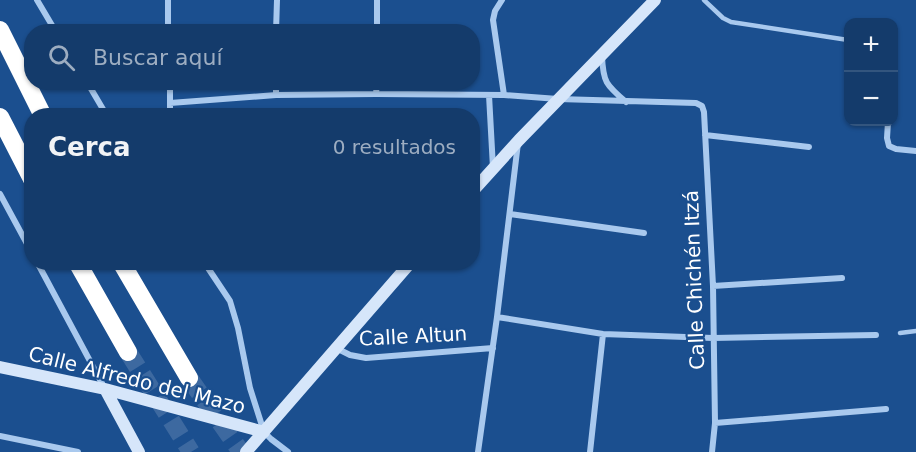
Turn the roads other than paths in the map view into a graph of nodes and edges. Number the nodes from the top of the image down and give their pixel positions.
1 (37, 0) edge
2 (168, 0) edge
3 (277, 0) edge
4 (377, 0) edge
5 (502, 0) edge
6 (656, 0) edge
7 (704, 0) edge
8 (51, 24) edge
9 (168, 24) edge
10 (276, 24) edge
11 (377, 24) edge
12 (0, 30) edge
13 (844, 38) edge
14 (602, 56) junction
15 (24, 78) edge
16 (30, 90) edge
17 (91, 90) edge
18 (170, 90) edge
19 (276, 90) edge
20 (376, 90) edge
21 (376, 94) junction
22 (276, 95) junction
23 (489, 95) junction
24 (504, 95) junction
25 (558, 99) junction
26 (626, 102) junction
27 (170, 103) junction
28 (39, 108) edge
29 (102, 108) edge
30 (170, 108) edge
31 (0, 117) edge
32 (888, 126) edge
33 (705, 135) junction
34 (519, 140) junction
35 (809, 147) dead end
36 (916, 152) edge
37 (24, 163) edge
38 (494, 169) junction
39 (480, 184) edge
40 (0, 194) edge
41 (510, 214) junction
42 (644, 233) dead end
43 (24, 238) edge
44 (41, 270) edge
45 (82, 270) edge
46 (126, 270) edge
47 (209, 270) edge
48 (404, 270) edge
49 (842, 279) dead end
50 (712, 286) junction
51 (497, 317) junction
52 (916, 331) edge
53 (603, 333) junction
54 (900, 333) dead end
55 (876, 335) dead end
56 (713, 338) junction
57 (336, 348) junction
58 (493, 348) junction
59 (128, 352) tunnel mouth
60 (0, 367) edge
61 (189, 378) tunnel mouth
62 (105, 389) junction
63 (886, 409) dead end
64 (715, 423) junction
65 (264, 432) junction
66 (0, 436) edge
67 (78, 452) edge
68 (139, 452) edge
69 (246, 452) edge
70 (288, 452) edge
71 (479, 452) edge
72 (590, 452) edge
73 (712, 452) edge

1 - 8 street
2 - 9 street
3 - 10 street
4 - 11 street
5 - 24 street
6 - 14 main road
7 - 13 lane
12 - 15 highway
14 - 25 main road
14 - 26 street
16 - 28 highway
17 - 29 street
18 - 27 street
19 - 22 street
20 - 21 street
21 - 22 street
21 - 23 street
22 - 27 street
23 - 24 street
23 - 38 street
24 - 25 street
25 - 26 street
25 - 34 main road
26 - 33 street, Calle Chichén Itzá
27 - 30 street
31 - 37 highway
32 - 36 street
33 - 35 street
33 - 50 street, Calle Chichén Itzá
34 - 38 main road
34 - 41 street
38 - 39 main road
40 - 43 street
41 - 42 street
41 - 51 street
44 - 62 street
45 - 59 highway
46 - 61 highway
47 - 65 street
48 - 57 main road
49 - 50 street
50 - 56 street, Calle Chichén Itzá
51 - 53 street
51 - 58 street
52 - 54 lane
53 - 56 street
53 - 72 street
55 - 56 street
56 - 64 street, Calle Chichén Itzá
57 - 58 street, Calle Altun
57 - 65 main road
58 - 71 street
60 - 62 main road, Calle Alfredo del Mazo
62 - 65 main road, Calle Alfredo del Mazo
62 - 68 main road
63 - 64 street
64 - 73 street, Calle Chichén Itzá
65 - 69 main road
65 - 70 street
66 - 67 street

